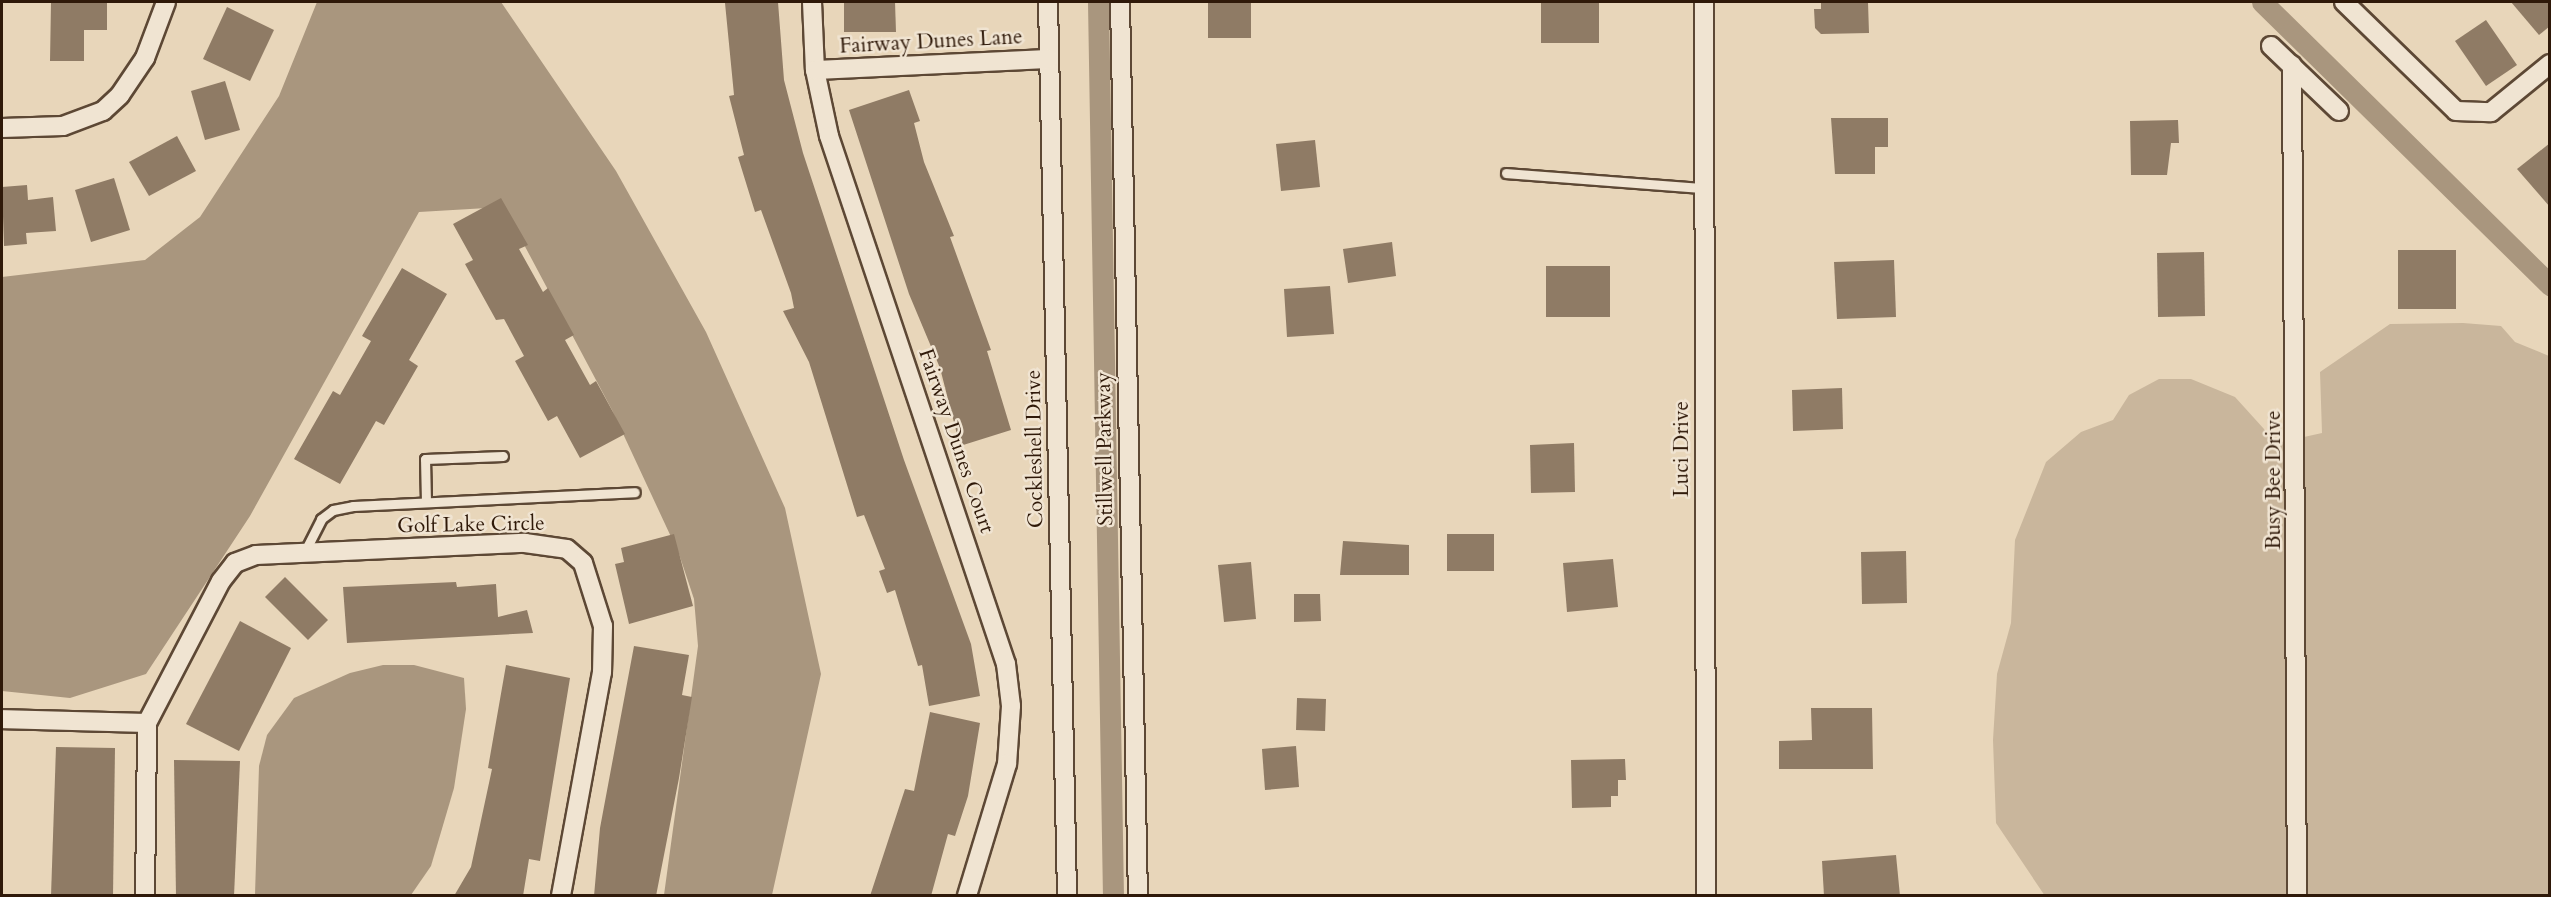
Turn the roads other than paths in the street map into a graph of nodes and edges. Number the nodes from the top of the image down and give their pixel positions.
1 (166, 2) edge
2 (812, 2) edge
3 (1048, 2) edge
4 (1120, 2) edge
5 (1704, 2) edge
6 (2344, 2) edge
7 (2271, 46) dead end
8 (1049, 59) junction
9 (2550, 64) edge
10 (2292, 65) junction
11 (815, 70) junction
12 (2339, 111) dead end
13 (2, 128) edge
14 (1506, 173) dead end
15 (1703, 188) junction
16 (503, 456) dead end
17 (635, 492) dead end
18 (426, 502) junction
19 (304, 553) junction
20 (2, 719) edge
21 (147, 723) junction
22 (145, 896) edge
23 (561, 896) edge
24 (967, 896) edge
25 (1067, 896) edge
26 (1138, 896) edge
27 (1706, 896) edge
28 (2296, 896) edge

1 - 13 street
2 - 11 street, Fairway Dunes Court
3 - 8 street, Cockleshell Drive
4 - 26 street, Stillwell Parkway
5 - 15 street, Luci Drive
6 - 9 street
7 - 10 street
8 - 11 street, Fairway Dunes Lane
8 - 25 street, Cockleshell Drive
10 - 12 street
10 - 28 street, Busy Bee Drive
11 - 24 street, Fairway Dunes Court
14 - 15 lane
15 - 27 street, Luci Drive
16 - 18 lane
17 - 18 lane
18 - 19 lane
19 - 21 street, Golf Lake Circle
19 - 23 street, Golf Lake Circle
20 - 21 street
21 - 22 street, Golf Lake Circle

